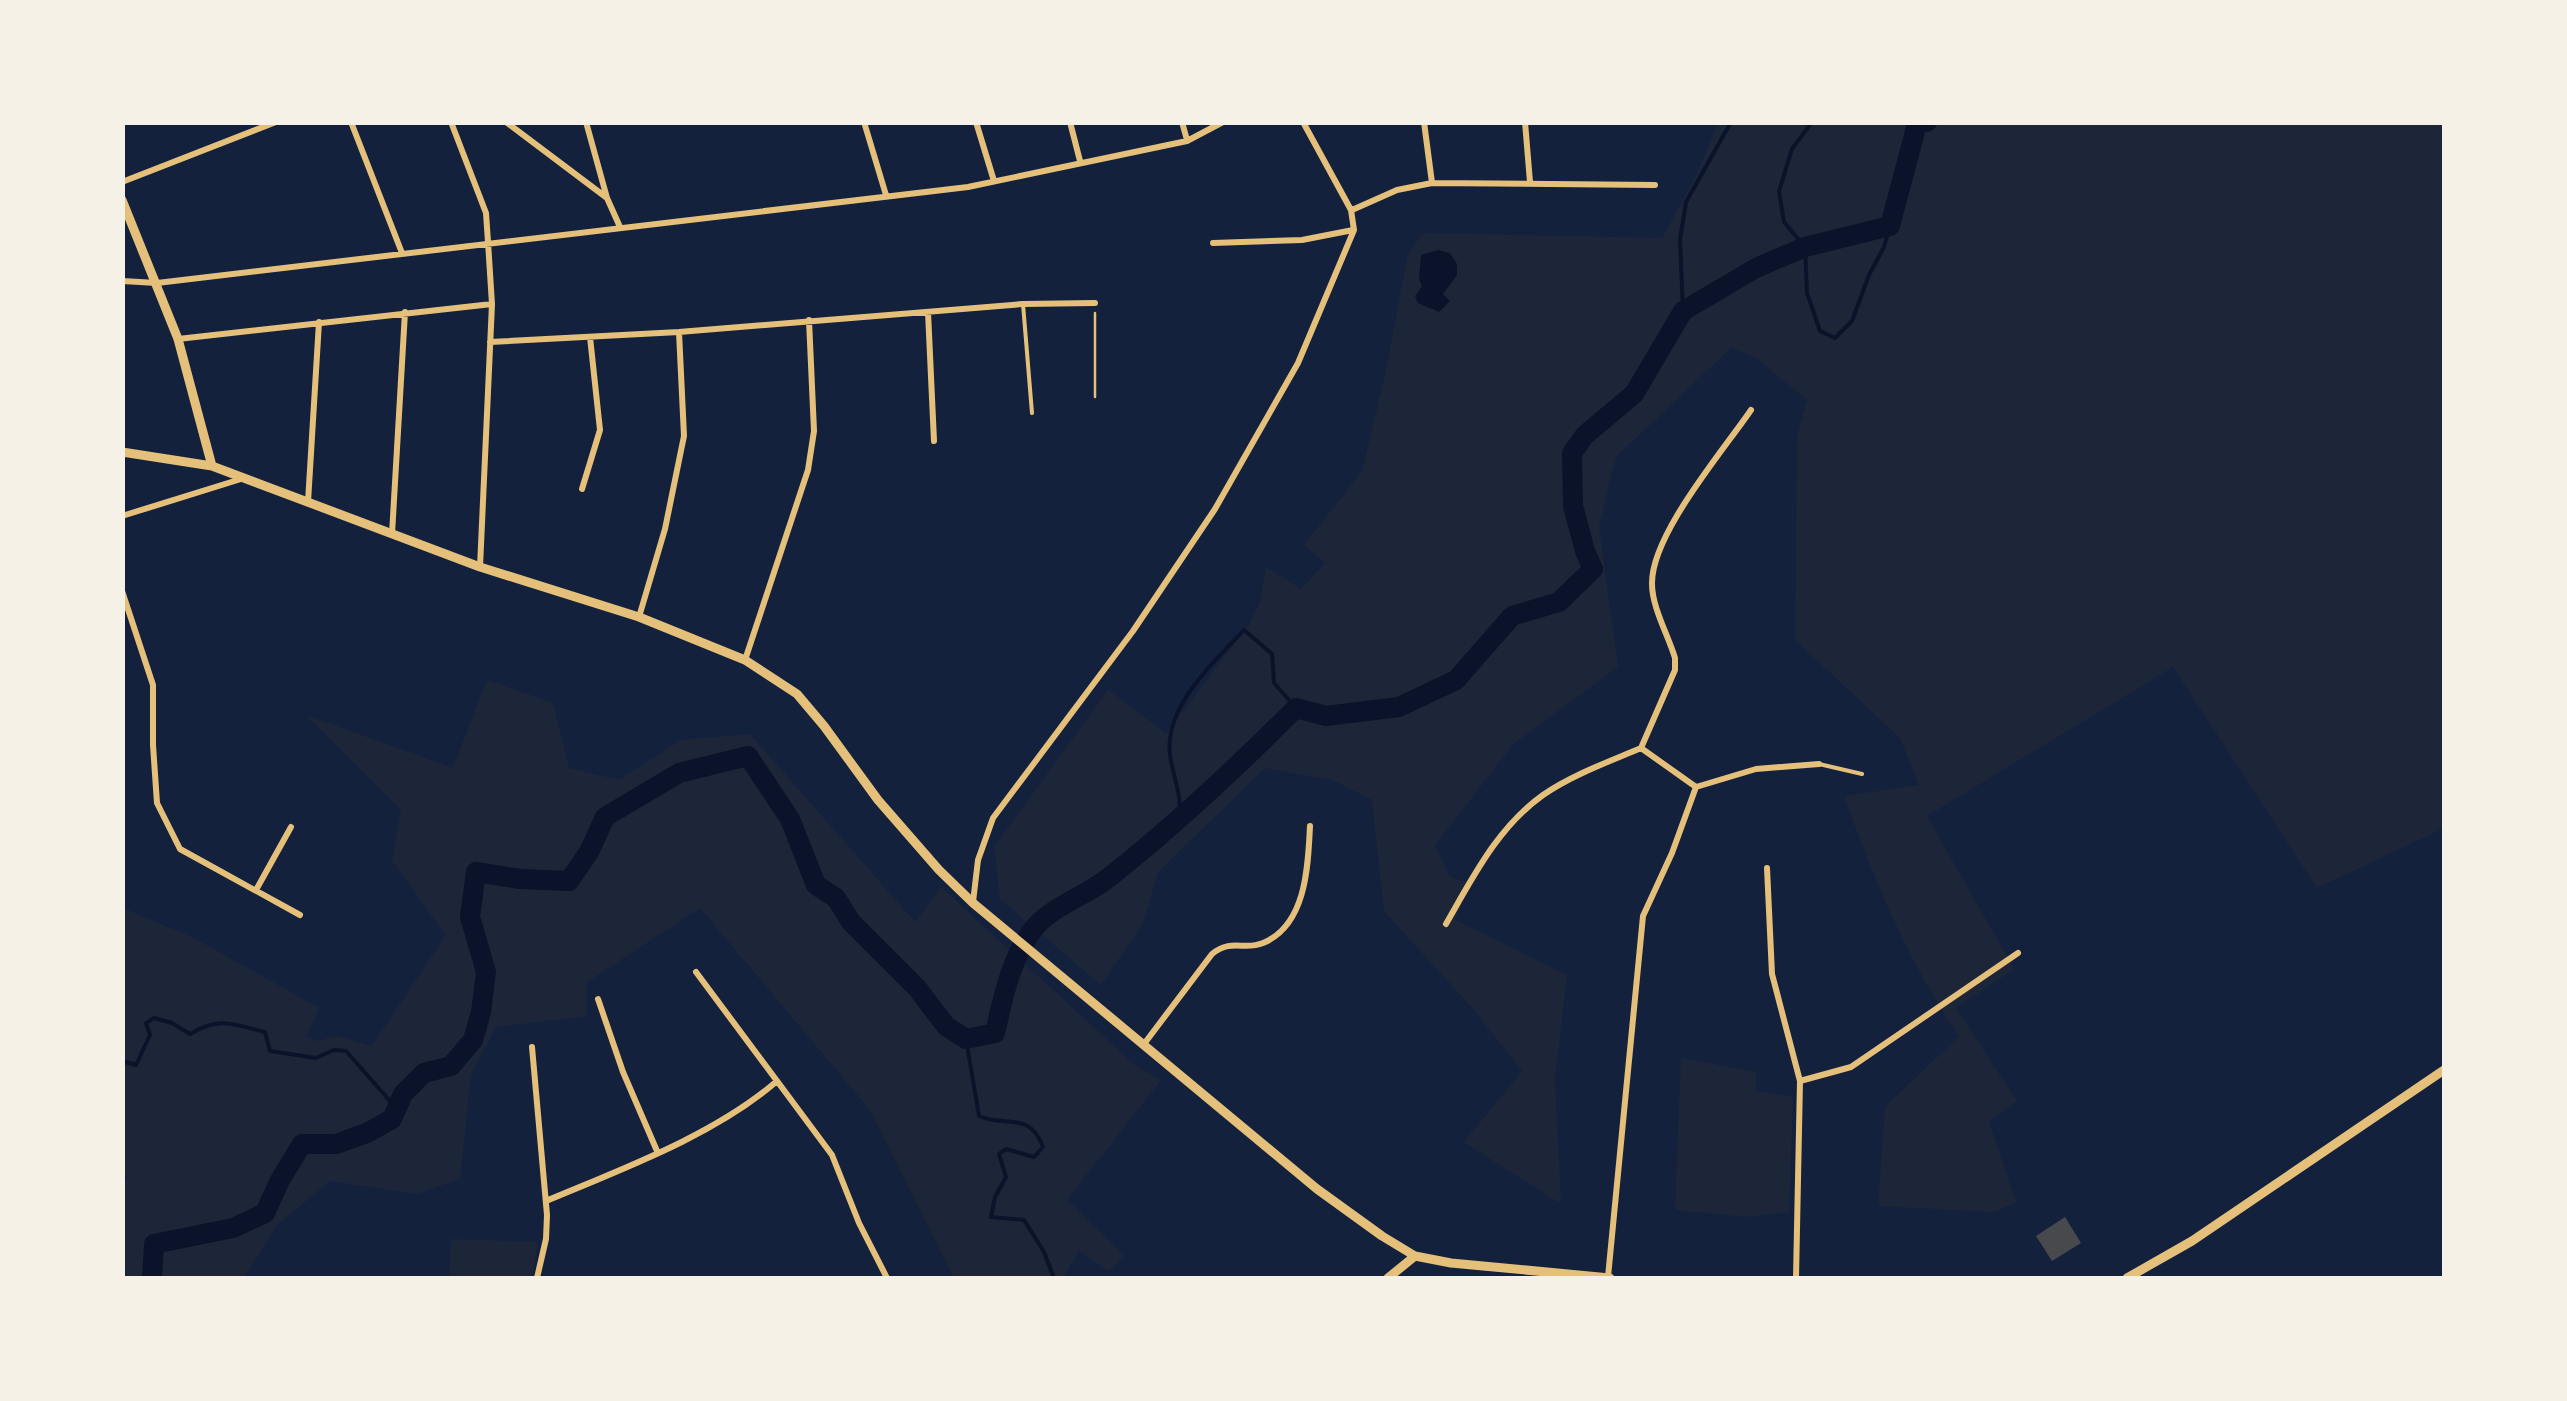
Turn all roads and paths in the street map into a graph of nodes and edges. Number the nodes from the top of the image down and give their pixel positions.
1 (276, 122) edge
2 (351, 122) edge
3 (451, 122) edge
4 (506, 122) edge
5 (586, 122) edge
6 (976, 122) edge
7 (1070, 122) edge
8 (1182, 122) edge
9 (1222, 122) edge
10 (1303, 122) edge
11 (1424, 122) edge
12 (1525, 122) edge
13 (864, 123) edge
14 (1187, 141) junction
15 (1080, 161) junction
16 (994, 181) junction
17 (122, 182) edge
18 (1530, 182) junction
19 (1432, 183) junction
20 (1655, 185) dead end
21 (886, 195) junction
22 (607, 198) junction
23 (122, 200) edge
24 (1351, 210) junction
25 (1354, 227) junction
26 (620, 228) junction
27 (488, 242) junction
28 (1214, 243) dead end
29 (402, 253) junction
30 (122, 281) edge
31 (157, 283) junction
32 (1094, 303) joint
33 (492, 304) junction
34 (1023, 304) junction
35 (405, 312) junction
36 (928, 312) junction
37 (809, 320) junction
38 (320, 322) junction
39 (679, 332) junction
40 (590, 337) junction
41 (178, 339) junction
42 (490, 342) junction
43 (1095, 397) dead end
44 (1751, 410) dead end
45 (1032, 414) dead end
46 (934, 441) dead end
47 (122, 452) edge
48 (212, 466) junction
49 (243, 478) junction
50 (582, 489) dead end
51 (308, 503) junction
52 (122, 516) edge
53 (392, 535) junction
54 (480, 566) junction
55 (123, 595) edge
56 (639, 617) junction
57 (745, 660) junction
58 (1641, 748) junction
59 (1819, 764) joint
60 (1862, 774) dead end
61 (1696, 787) junction
62 (1310, 826) dead end
63 (292, 827) dead end
64 (1767, 868) dead end
65 (256, 890) junction
66 (973, 903) junction
67 (300, 915) dead end
68 (1446, 924) dead end
69 (2018, 953) dead end
70 (696, 972) dead end
71 (598, 999) dead end
72 (1144, 1044) junction
73 (532, 1047) dead end
74 (2444, 1070) edge
75 (777, 1082) junction
76 (1800, 1082) junction
77 (658, 1151) junction
78 (546, 1201) junction
79 (1415, 1256) junction
80 (537, 1278) edge
81 (888, 1278) edge
82 (1388, 1278) edge
83 (1609, 1278) edge
84 (1796, 1278) edge
85 (2127, 1278) edge

1 - 17 street
2 - 29 street
3 - 27 street
4 - 22 street
5 - 22 street
6 - 16 street
7 - 15 street
8 - 14 street
9 - 14 street
10 - 24 street
11 - 19 street
12 - 18 street
13 - 21 street
14 - 15 street
15 - 16 street
16 - 21 street
18 - 19 street
18 - 20 street
19 - 24 street
21 - 26 street
22 - 26 street
23 - 31 main road
24 - 25 street
25 - 28 street
25 - 66 street
26 - 27 street
27 - 29 street
27 - 33 street
29 - 31 street
30 - 31 street
31 - 41 main road
32 - 34 street
32 - 43 path
33 - 35 street
33 - 42 street
34 - 36 street
34 - 45 lane
35 - 38 street
35 - 53 street
36 - 37 street
36 - 46 street
37 - 39 street
37 - 57 street
38 - 41 street
38 - 51 street
39 - 40 street
39 - 56 street
40 - 42 street
40 - 50 street
41 - 48 main road
42 - 54 street
44 - 58 street
47 - 48 main road
48 - 49 main road
49 - 51 main road
49 - 52 street
51 - 53 main road
53 - 54 main road
54 - 56 main road
55 - 65 street
56 - 57 main road
57 - 66 main road
58 - 61 street
58 - 68 street
59 - 60 lane
59 - 61 street
61 - 83 street
62 - 72 street
63 - 65 street
64 - 76 street
65 - 67 street
66 - 72 main road
69 - 76 street
70 - 75 street
71 - 77 street
72 - 79 main road
73 - 78 street
74 - 85 main road
75 - 77 street
75 - 81 street
76 - 84 street
77 - 78 street
78 - 80 street
79 - 82 main road
79 - 83 main road

